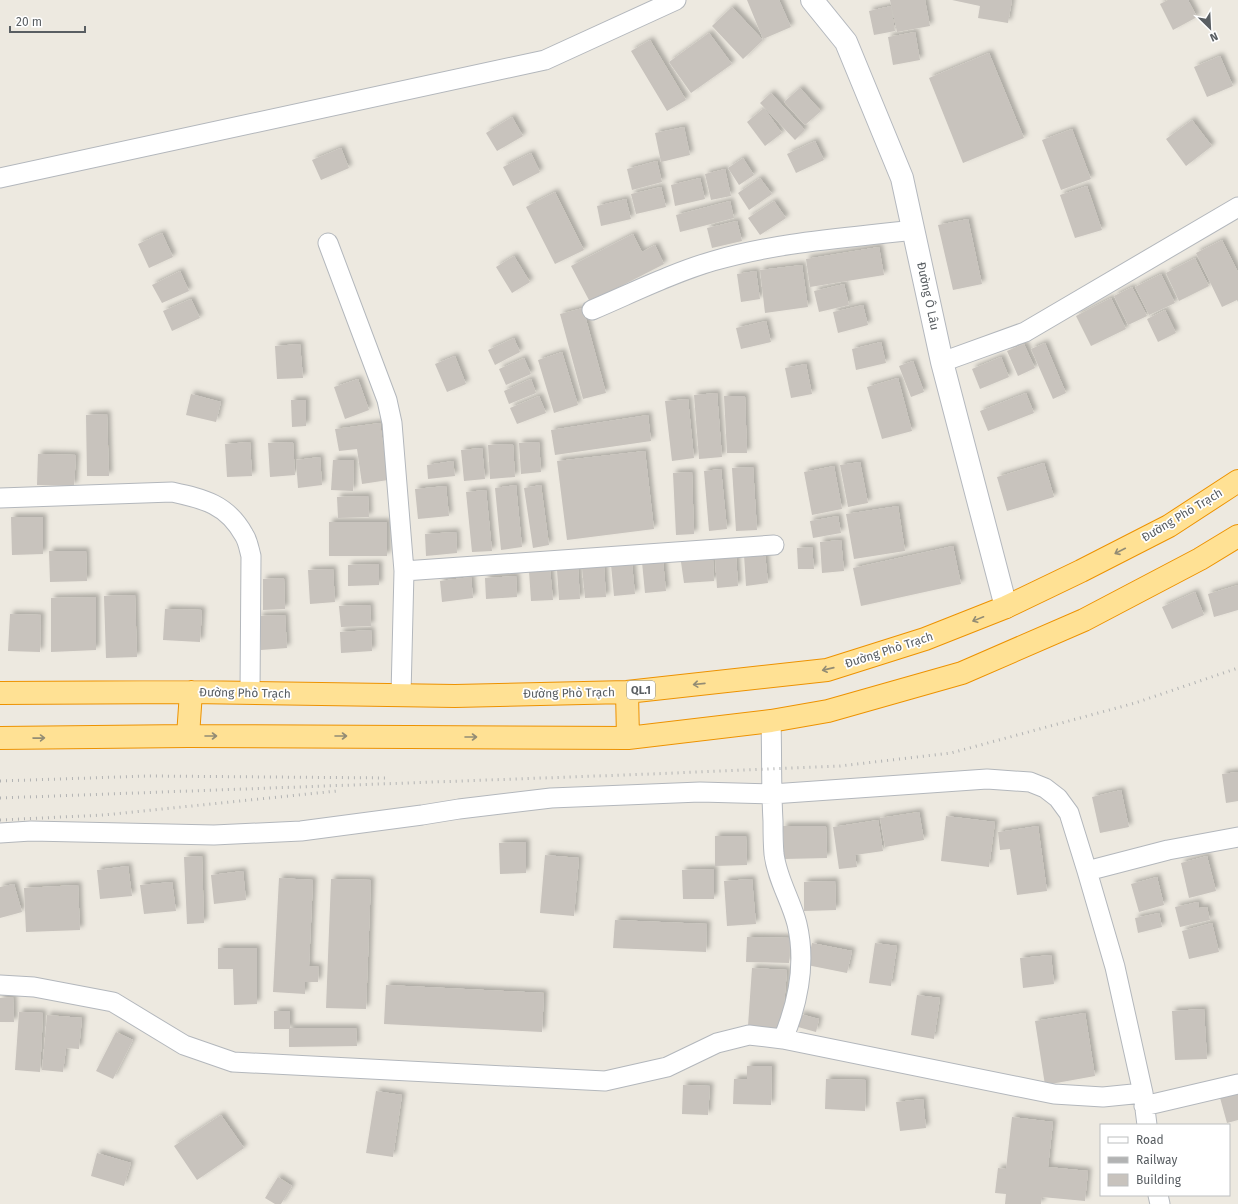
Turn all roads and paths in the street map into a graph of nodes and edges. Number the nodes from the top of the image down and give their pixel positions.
1 (676, 0) edge
2 (812, 0) edge
3 (0, 178) edge
4 (1238, 208) edge
5 (914, 230) junction
6 (328, 243) dead end
7 (592, 310) dead end
8 (942, 362) junction
9 (1238, 481) edge
10 (0, 498) edge
11 (1238, 536) edge
12 (774, 544) dead end
13 (404, 571) junction
14 (1006, 607) junction
15 (191, 692) junction
16 (627, 692) junction
17 (0, 693) edge
18 (250, 693) junction
19 (401, 695) junction
20 (771, 721) junction
21 (188, 736) junction
22 (0, 738) edge
23 (628, 738) junction
24 (772, 794) junction
25 (0, 833) edge
26 (1238, 837) edge
27 (1087, 871) junction
28 (0, 985) edge
29 (783, 1039) junction
30 (1238, 1084) edge
31 (1143, 1100) junction
32 (1147, 1124) edge

1 - 3 street
2 - 5 main road, Đường Ô Lâu
4 - 8 street
5 - 7 street
5 - 8 main road, Đường Ô Lâu
6 - 13 street
8 - 14 main road, Đường Ô Lâu
9 -> 14 highway, Đường Phò Trạch / QL.1
10 - 18 street
11 - 20 highway
12 - 13 street
13 - 19 street
14 -> 16 highway, Đường Phò Trạch / QL.1
15 - 17 highway, Đường Phò Trạch / QL.1
15 - 18 highway, Đường Phò Trạch / QL.1
15 - 21 highway
16 - 19 highway, Đường Phò Trạch / QL.1
16 - 23 highway
18 - 19 highway, Đường Phò Trạch / QL.1
20 - 23 highway
20 - 24 street
22 -> 21 highway
21 -> 23 highway
24 - 25 street
24 - 27 street
24 - 29 street
26 - 27 street
27 - 31 street
28 - 29 street
29 - 31 street
30 - 31 street
31 - 32 street

